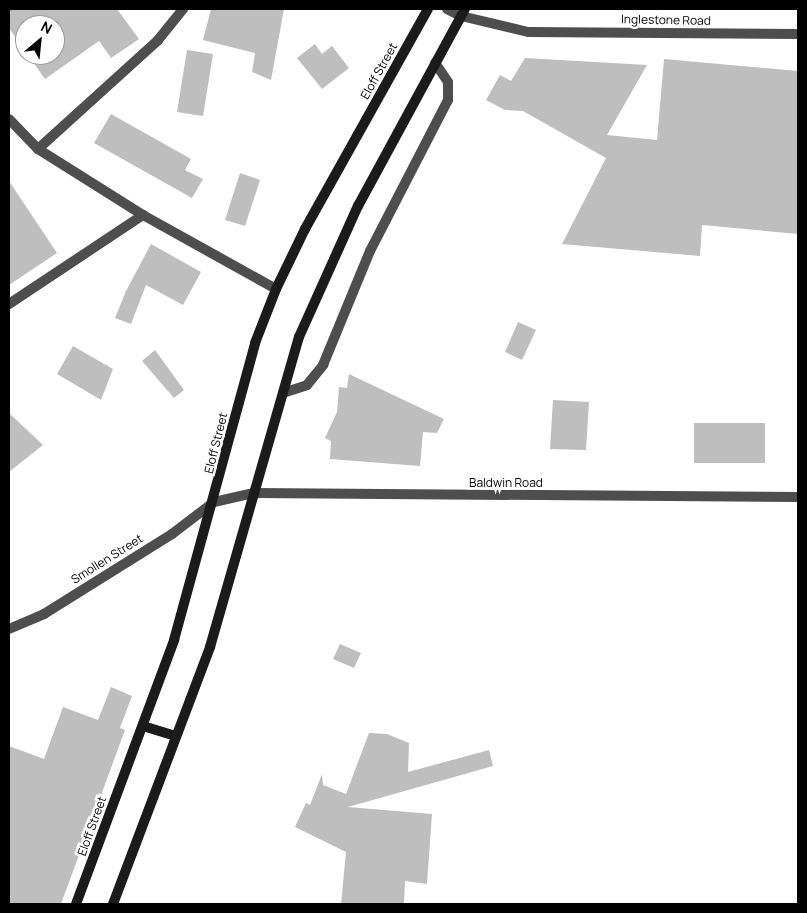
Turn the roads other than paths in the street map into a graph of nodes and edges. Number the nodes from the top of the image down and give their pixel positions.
1 (183, 9) edge
2 (428, 9) edge
3 (447, 9) edge
4 (463, 12) edge
5 (798, 34) edge
6 (435, 63) junction
7 (9, 119) edge
8 (38, 149) junction
9 (143, 215) junction
10 (276, 289) junction
11 (9, 304) edge
12 (283, 393) junction
13 (254, 493) junction
14 (798, 497) edge
15 (214, 502) junction
16 (9, 629) edge
17 (143, 726) junction
18 (176, 736) junction
19 (76, 904) edge
20 (113, 904) edge

1 - 8 street
2 - 10 street, Eloff Street
3 - 4 street, Inglestone Road
4 - 5 street, Inglestone Road
4 - 6 street
6 - 12 street
6 - 12 street
7 - 8 street
8 - 9 street
9 - 10 street
9 - 11 street
10 - 15 street, Eloff Street
12 - 13 street
13 - 14 street, Baldwin Road
13 - 15 street, Baldwin Road
13 - 18 street
15 - 16 street, Smollen Street
15 - 17 street, Eloff Street
17 - 18 street
17 - 19 street, Eloff Street
18 - 20 street

